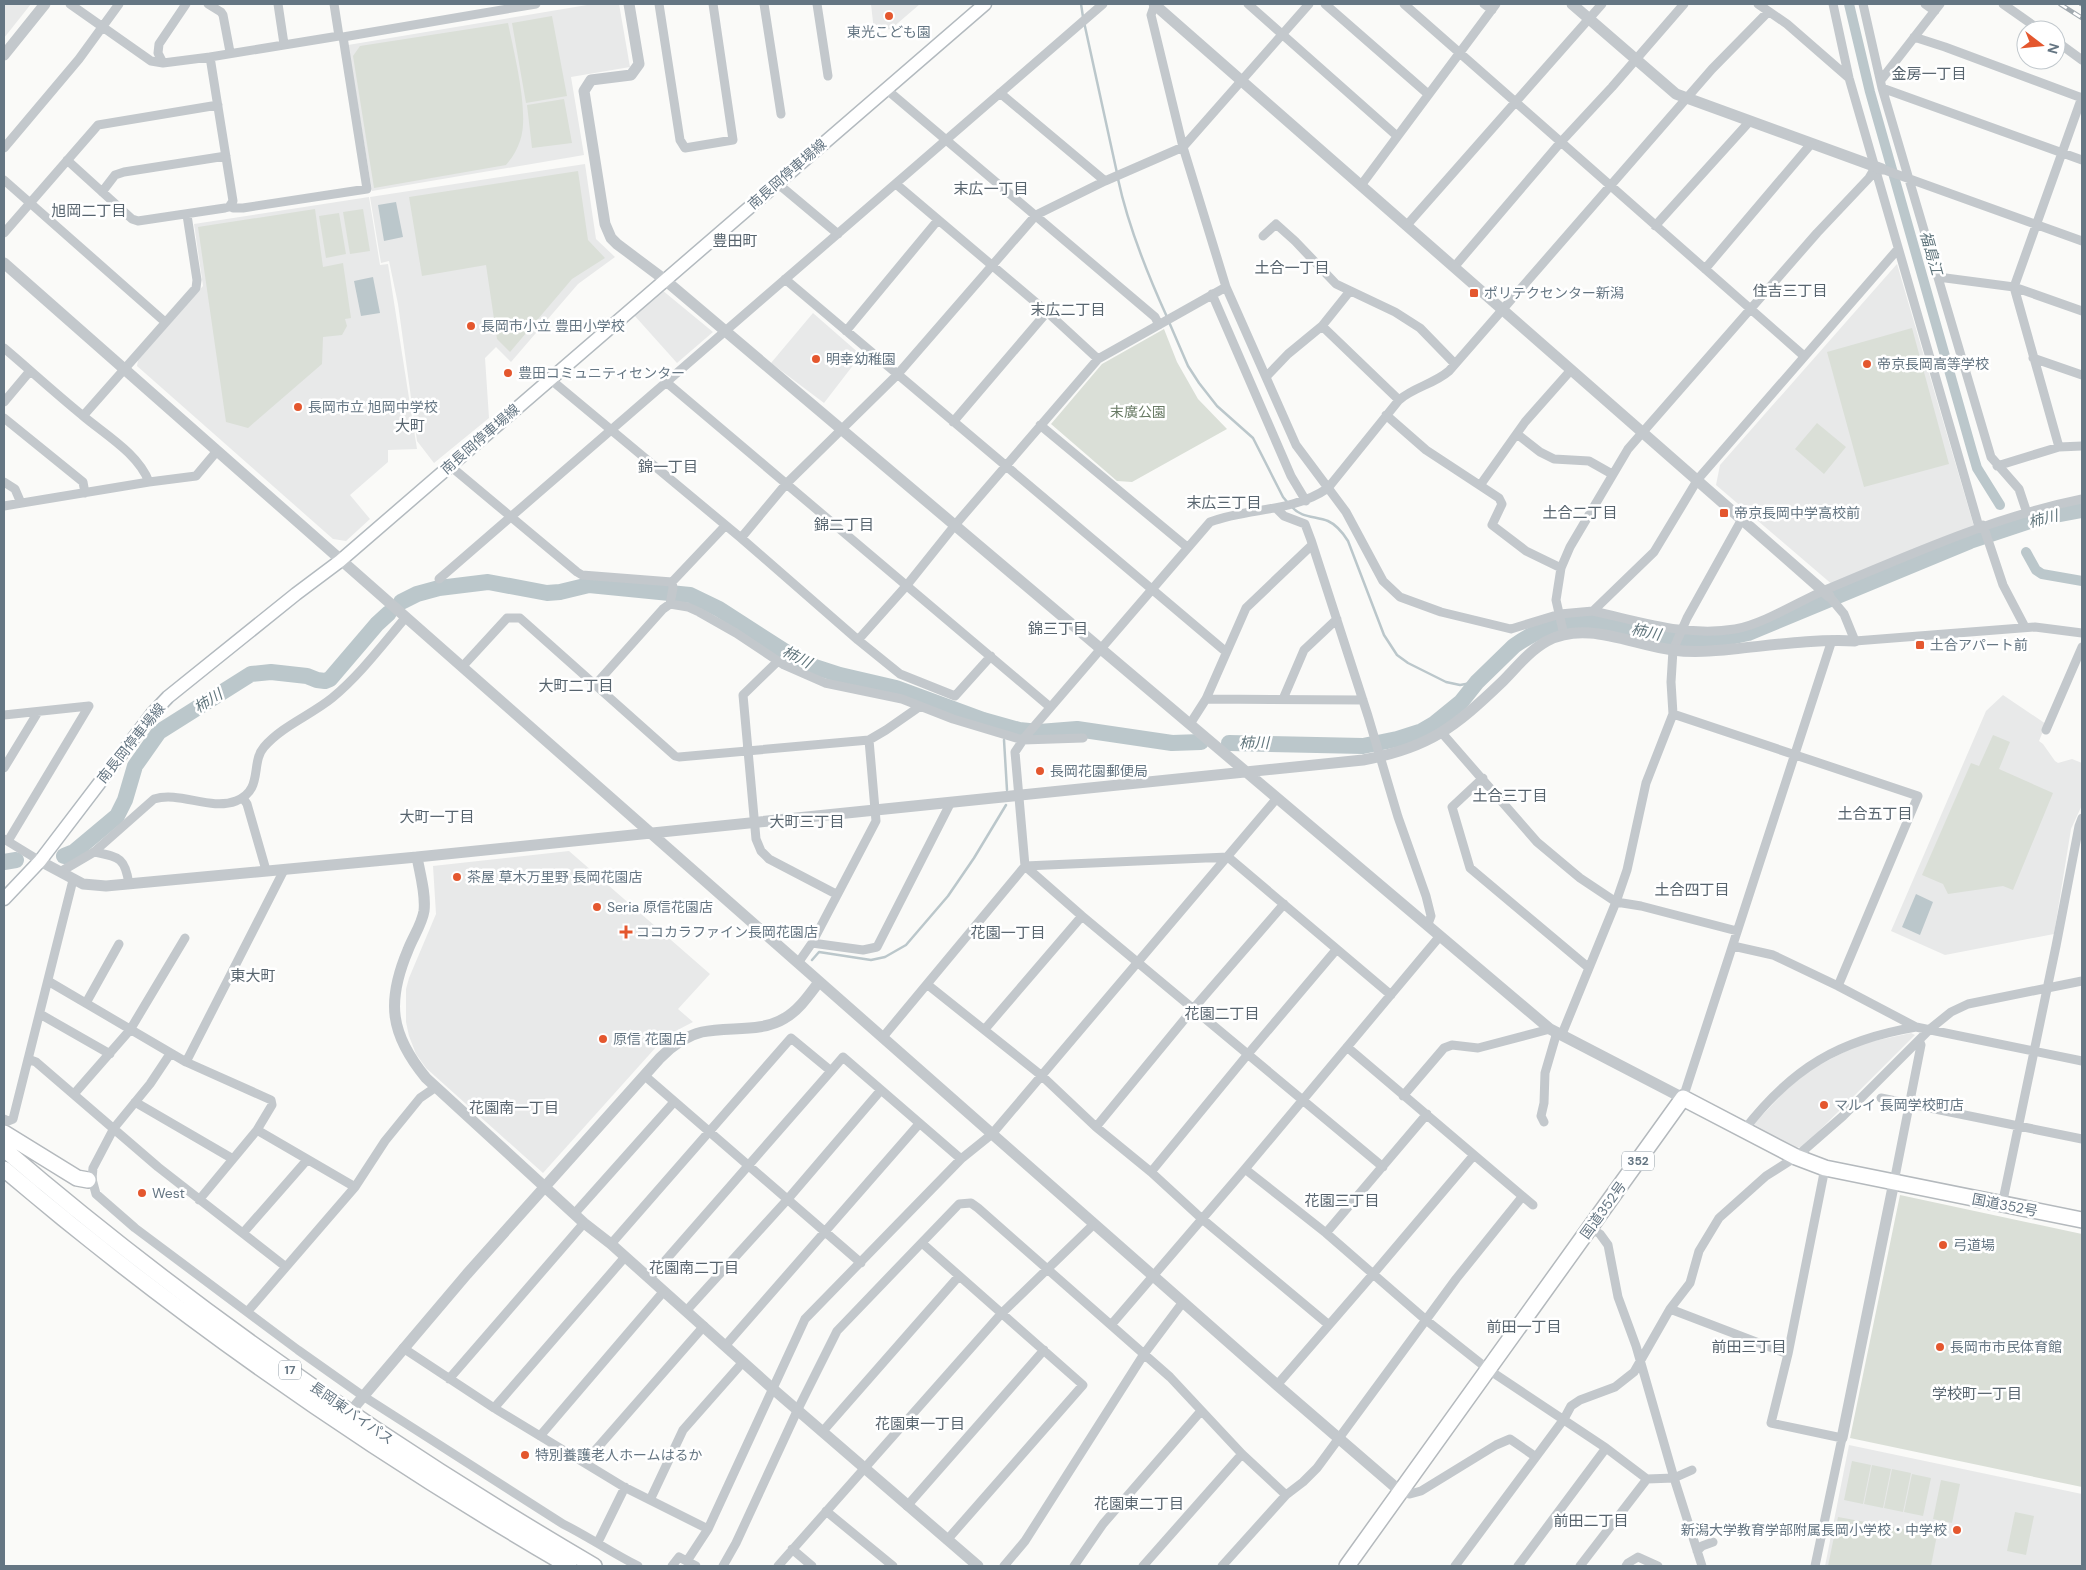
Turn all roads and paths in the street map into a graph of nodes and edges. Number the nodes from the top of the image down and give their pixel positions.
1 (45, 4) edge
2 (70, 4) edge
3 (119, 4) edge
4 (186, 4) edge
5 (208, 4) edge
6 (278, 4) edge
7 (334, 4) edge
8 (536, 4) edge
9 (629, 4) edge
10 (659, 4) edge
11 (713, 4) edge
12 (764, 4) edge
13 (817, 4) edge
14 (985, 4) edge
15 (1103, 4) edge
16 (1155, 4) edge
17 (1248, 4) edge
18 (1310, 4) edge
19 (1325, 4) edge
20 (1404, 4) edge
21 (1484, 4) edge
22 (1572, 4) edge
23 (1602, 4) edge
24 (1684, 4) edge
25 (1758, 4) edge
26 (1833, 4) edge
27 (1863, 4) edge
28 (1925, 4) edge
29 (2003, 4) edge
30 (1494, 7) edge
31 (1938, 7) edge
32 (1768, 12) junction
33 (1589, 19) junction
34 (2026, 20) edge
35 (103, 28) junction
36 (1282, 34) junction
37 (341, 36) junction
38 (1914, 37) junction
39 (284, 44) junction
40 (2066, 48) edge
41 (230, 52) junction
42 (1460, 53) junction
43 (4, 55) edge
44 (210, 56) junction
45 (1636, 60) junction
46 (2082, 60) edge
47 (163, 63) junction
48 (828, 76) dead end
49 (1849, 78) junction
50 (1241, 80) junction
51 (1881, 84) junction
52 (886, 89) junction
53 (1000, 93) junction
54 (1428, 94) junction
55 (2082, 98) edge
56 (1687, 99) junction
57 (1515, 103) junction
58 (218, 105) junction
59 (781, 114) dead end
60 (1750, 122) junction
61 (1397, 136) junction
62 (947, 140) junction
63 (1560, 143) junction
64 (1811, 144) junction
65 (1183, 147) junction
66 (4, 148) edge
67 (2064, 153) junction
68 (226, 156) junction
69 (67, 160) junction
70 (2082, 160) edge
71 (1879, 167) junction
72 (1906, 178) junction
73 (4, 180) edge
74 (1108, 180) junction
75 (777, 183) junction
76 (896, 184) junction
77 (1362, 184) junction
78 (1611, 187) junction
79 (102, 192) junction
80 (30, 203) junction
81 (230, 206) junction
82 (187, 215) junction
83 (1036, 215) junction
84 (938, 220) junction
85 (2037, 224) junction
86 (1407, 225) junction
87 (1655, 226) junction
88 (4, 232) edge
89 (838, 234) junction
90 (1263, 236) dead end
91 (2082, 241) edge
92 (1898, 249) junction
93 (4, 263) edge
94 (992, 266) junction
95 (1455, 266) junction
96 (1705, 269) junction
97 (1938, 277) junction
98 (665, 280) junction
99 (785, 280) junction
100 (1226, 287) junction
101 (2014, 287) junction
102 (1350, 291) junction
103 (1212, 294) junction
104 (1750, 309) junction
105 (1504, 310) junction
106 (1047, 312) junction
107 (2082, 312) edge
108 (165, 322) junction
109 (1161, 324) junction
110 (1322, 326) junction
111 (725, 330) junction
112 (846, 331) junction
113 (4, 348) edge
114 (1804, 356) junction
115 (2033, 358) junction
116 (1098, 359) junction
117 (1455, 364) junction
118 (124, 368) junction
119 (1571, 370) junction
120 (30, 371) junction
121 (897, 375) junction
122 (2082, 375) edge
123 (1266, 377) junction
124 (550, 379) junction
125 (666, 382) junction
126 (1399, 400) junction
127 (4, 402) edge
128 (1386, 415) junction
129 (83, 416) junction
130 (4, 418) edge
131 (953, 422) junction
132 (1040, 425) junction
133 (610, 430) junction
134 (842, 430) junction
135 (1642, 432) junction
136 (1517, 434) junction
137 (2082, 446) edge
138 (2059, 447) junction
139 (218, 451) junction
140 (449, 465) junction
141 (1006, 466) junction
142 (1997, 466) junction
143 (1612, 474) junction
144 (1698, 479) junction
145 (4, 482) edge
146 (149, 482) junction
147 (786, 484) junction
148 (1481, 484) junction
149 (1328, 488) junction
150 (85, 494) junction
151 (2082, 499) edge
152 (1303, 502) junction
153 (21, 503) junction
154 (4, 506) edge
155 (1280, 508) junction
156 (2027, 514) junction
157 (510, 516) junction
158 (1742, 519) junction
159 (955, 525) junction
160 (725, 526) junction
161 (1982, 527) junction
162 (741, 538) junction
163 (1312, 546) junction
164 (1187, 547) junction
165 (340, 561) junction
166 (1561, 568) junction
167 (439, 579) dead end
168 (672, 585) junction
169 (907, 585) junction
170 (1152, 590) junction
171 (1826, 593) junction
172 (671, 602) junction
173 (1593, 611) junction
174 (1560, 615) junction
175 (406, 617) junction
176 (1337, 619) junction
177 (2025, 627) junction
178 (1682, 630) junction
179 (1564, 632) junction
180 (2082, 633) edge
181 (858, 640) junction
182 (1832, 640) junction
183 (1855, 641) junction
184 (1100, 647) junction
185 (2082, 647) edge
186 (1673, 650) junction
187 (1226, 651) junction
188 (991, 656) junction
189 (778, 661) junction
190 (462, 667) junction
191 (595, 685) junction
192 (1206, 699) junction
193 (1283, 699) junction
194 (1363, 700) junction
195 (919, 706) junction
196 (1050, 707) junction
197 (38, 712) junction
198 (1673, 714) junction
199 (4, 715) edge
200 (1190, 724) junction
201 (2046, 730) dead end
202 (1442, 733) junction
203 (1024, 738) junction
204 (1083, 738) dead end
205 (869, 740) junction
206 (1377, 749) junction
207 (748, 752) junction
208 (1796, 755) junction
209 (4, 768) edge
210 (1248, 773) junction
211 (1482, 778) junction
212 (1018, 795) junction
213 (243, 798) junction
214 (1277, 798) junction
215 (951, 802) junction
216 (876, 810) junction
217 (2082, 818) edge
218 (756, 822) junction
219 (650, 833) junction
220 (6, 840) edge
221 (94, 852) junction
222 (417, 857) junction
223 (1228, 857) junction
224 (40, 861) junction
225 (1025, 866) junction
226 (266, 870) junction
227 (284, 870) junction
228 (60, 872) junction
229 (73, 880) junction
230 (129, 884) junction
231 (836, 894) junction
232 (4, 899) edge
233 (1616, 902) junction
234 (1284, 904) junction
235 (1082, 916) junction
236 (1428, 924) junction
237 (1737, 931) junction
238 (1440, 936) junction
239 (185, 938) dead end
240 (812, 943) junction
241 (119, 944) dead end
242 (1733, 946) junction
243 (1336, 950) junction
244 (1138, 963) junction
245 (798, 964) junction
246 (1589, 968) junction
247 (48, 981) junction
248 (2082, 981) edge
249 (819, 982) junction
250 (928, 985) junction
251 (1838, 986) junction
252 (2047, 989) junction
253 (1390, 995) junction
254 (86, 1003) junction
255 (1193, 1009) junction
256 (40, 1014) junction
257 (1916, 1026) junction
258 (985, 1029) junction
259 (1930, 1029) junction
260 (130, 1030) junction
261 (1556, 1032) junction
262 (882, 1037) junction
263 (1919, 1040) junction
264 (1347, 1047) junction
265 (2035, 1052) junction
266 (110, 1054) junction
267 (170, 1054) junction
268 (1248, 1054) junction
269 (28, 1059) junction
270 (2082, 1061) edge
271 (186, 1062) junction
272 (831, 1071) junction
273 (644, 1076) junction
274 (1042, 1076) junction
275 (436, 1087) junction
276 (881, 1090) junction
277 (74, 1094) junction
278 (1403, 1096) junction
279 (1683, 1098) junction
280 (1881, 1098) dead end
281 (1302, 1100) junction
282 (135, 1102) junction
283 (674, 1102) junction
284 (1911, 1104) junction
285 (1427, 1114) junction
286 (4, 1119) edge
287 (1544, 1122) dead end
288 (919, 1124) junction
289 (2019, 1126) junction
290 (1096, 1127) junction
291 (114, 1128) junction
292 (257, 1130) junction
293 (1744, 1130) junction
294 (4, 1133) edge
295 (709, 1133) junction
296 (992, 1134) junction
297 (2082, 1139) edge
298 (4, 1149) edge
299 (1474, 1154) junction
300 (1796, 1157) junction
301 (233, 1159) junction
302 (961, 1159) junction
303 (307, 1160) junction
304 (748, 1166) junction
305 (1383, 1167) junction
306 (1825, 1168) junction
307 (4, 1169) edge
308 (1245, 1169) junction
309 (1151, 1172) junction
310 (90, 1180) junction
311 (1894, 1182) junction
312 (355, 1187) junction
313 (544, 1187) junction
314 (1522, 1197) junction
315 (199, 1200) junction
316 (787, 1200) junction
317 (2002, 1204) junction
318 (1533, 1205) dead end
319 (575, 1214) junction
320 (1202, 1218) junction
321 (2082, 1220) edge
322 (584, 1223) junction
323 (1094, 1224) junction
324 (1590, 1228) junction
325 (243, 1233) junction
326 (825, 1233) junction
327 (1326, 1233) junction
328 (611, 1244) junction
329 (922, 1244) junction
330 (625, 1257) junction
331 (861, 1263) junction
332 (286, 1267) junction
333 (1047, 1270) junction
334 (1374, 1273) junction
335 (1153, 1275) junction
336 (959, 1276) junction
337 (650, 1278) junction
338 (664, 1291) junction
339 (1183, 1302) junction
340 (687, 1310) junction
341 (1670, 1310) junction
342 (248, 1311) junction
343 (1001, 1314) junction
344 (1426, 1320) junction
345 (1111, 1325) junction
346 (1329, 1325) junction
347 (704, 1326) junction
348 (725, 1346) junction
349 (403, 1348) junction
350 (1044, 1350) junction
351 (1144, 1354) junction
352 (1788, 1354) junction
353 (743, 1362) junction
354 (1641, 1363) junction
355 (1488, 1370) junction
356 (449, 1379) junction
357 (1277, 1385) junction
358 (773, 1389) junction
359 (363, 1396) junction
360 (356, 1405) dead end
361 (494, 1408) junction
362 (798, 1410) junction
363 (1201, 1412) junction
364 (1564, 1419) junction
365 (822, 1431) junction
366 (540, 1436) junction
367 (1842, 1438) junction
368 (1338, 1439) junction
369 (1606, 1448) junction
370 (1242, 1454) junction
371 (1536, 1457) junction
372 (585, 1462) junction
373 (864, 1468) junction
374 (1692, 1470) dead end
375 (1674, 1478) junction
376 (1647, 1479) junction
377 (625, 1487) junction
378 (1401, 1492) junction
379 (1286, 1495) junction
380 (650, 1500) junction
381 (907, 1506) junction
382 (826, 1511) junction
383 (486, 1518) junction
384 (708, 1529) junction
385 (947, 1540) junction
386 (598, 1542) junction
387 (1714, 1542) dead end
388 (792, 1549) junction
389 (1697, 1551) junction
390 (687, 1561) junction
391 (558, 1566) edge
392 (570, 1566) edge
393 (594, 1566) edge
394 (638, 1566) edge
395 (672, 1566) edge
396 (696, 1566) edge
397 (723, 1566) edge
398 (778, 1566) edge
399 (812, 1566) edge
400 (893, 1566) edge
401 (978, 1566) edge
402 (1004, 1566) edge
403 (1074, 1566) edge
404 (1143, 1566) edge
405 (1222, 1566) edge
406 (1347, 1566) edge
407 (1455, 1566) edge
408 (1518, 1566) edge
409 (1580, 1566) edge
410 (1626, 1566) edge
411 (1658, 1566) edge
412 (1701, 1566) edge
413 (1815, 1566) edge

1 - 43 street
2 - 35 street
3 - 35 street
4 - 47 street
5 - 41 street
6 - 39 street
7 - 37 street
8 - 37 street
9 - 98 street
10 - 11 street
12 - 59 street
13 - 48 street
14 - 52 main road, 南長岡停車場線
15 - 53 street
16 - 50 street
16 - 65 street
17 - 36 street
18 - 36 street
19 - 54 street
20 - 42 street
21 - 30 street
22 - 33 street
23 - 33 street
24 - 45 street
25 - 32 street
26 - 49 street
27 - 51 street
28 - 31 street
29 - 34 street
30 - 42 street
31 - 38 street
32 - 49 street
32 - 56 street
33 - 45 street
33 - 57 street
35 - 47 street
35 - 66 street
36 - 50 street
36 - 61 street
37 - 39 street
37 - 81 street
38 - 51 street
38 - 55 street
39 - 41 street
40 - 46 street
41 - 44 street
42 - 54 street
42 - 57 street
44 - 47 street
44 - 58 street
45 - 56 street
45 - 63 street
49 - 71 street
50 - 65 street
50 - 77 street
51 - 67 street
51 - 72 street
52 - 62 street
52 - 75 main road, 南長岡停車場線
53 - 62 street
53 - 74 street
54 - 61 street
55 - 67 street
56 - 60 street
56 - 78 street
57 - 63 street
57 - 86 street
58 - 68 street
58 - 69 street
60 - 64 street
60 - 87 street
61 - 77 street
62 - 76 street
62 - 83 street
63 - 78 street
63 - 95 street
64 - 71 street
64 - 96 street
65 - 74 street
65 - 100 street
67 - 70 street
67 - 85 street
68 - 79 street
68 - 81 street
69 - 79 street
69 - 80 street
71 - 72 street
71 - 92 street
71 - 104 street
72 - 85 street
72 - 97 street
73 - 80 street
74 - 83 street
75 - 89 street
75 - 98 main road, 南長岡停車場線
76 - 84 street
76 - 89 street
77 - 86 street
78 - 87 street
78 - 105 street
79 - 82 street
80 - 88 street
80 - 108 street
81 - 82 street
82 - 108 street
83 - 94 street
83 - 109 street
84 - 94 street
84 - 112 street
85 - 91 street
85 - 101 street
86 - 95 street
87 - 96 street
89 - 99 street
90 - 102 street
92 - 114 street
92 - 161 street
93 - 118 street
94 - 106 street
94 - 121 street
95 - 105 street
96 - 104 street
97 - 101 street
97 - 142 street
98 - 111 street
98 - 124 main road, 南長岡停車場線
99 - 111 street
99 - 112 street
100 - 103 street
100 - 123 street
101 - 107 street
101 - 115 street
102 - 110 street
102 - 117 street
103 - 109 street
103 - 152 street
104 - 114 street
104 - 135 street
105 - 117 street
105 - 119 street
106 - 116 street
106 - 131 street
108 - 118 street
109 - 116 street
110 - 123 street
110 - 126 street
111 - 125 street
111 - 134 street
112 - 121 street
113 - 120 street
114 - 144 street
115 - 122 street
115 - 138 street
116 - 132 street
117 - 126 street
118 - 129 street
118 - 139 street
119 - 135 street
119 - 136 street
120 - 127 street
120 - 129 street
121 - 131 street
121 - 134 street
123 - 149 street
124 - 133 street
124 - 140 main road, 南長岡停車場線
125 - 133 street
125 - 147 street
126 - 128 street
128 - 148 street
128 - 149 street
129 - 146 street
130 - 150 street
131 - 141 street
132 - 141 street
132 - 164 street
133 - 157 street
133 - 160 street
134 - 147 street
134 - 159 street
135 - 143 street
135 - 144 street
136 - 143 street
136 - 148 street
137 - 138 street
138 - 142 street
139 - 146 street
139 - 165 street
140 - 157 street
140 - 165 main road, 南長岡停車場線
141 - 159 street
141 - 170 street
142 - 156 street
143 - 166 street
144 - 158 street
144 - 173 street
145 - 153 street
146 - 150 street
147 - 162 street
147 - 169 street
148 - 166 street
149 - 152 street
149 - 174 street
150 - 153 street
151 - 156 street
152 - 155 street
153 - 154 street
155 - 163 street
155 - 164 street
156 - 161 street
157 - 167 street
157 - 168 street
158 - 171 street
158 - 178 street
159 - 169 street
159 - 184 street
160 - 162 street
160 - 168 street
161 - 171 street
161 - 177 street
162 - 181 street
163 - 176 street
163 - 187 street
164 - 170 street
165 - 175 street
165 - 224 main road, 南長岡停車場線
166 - 174 street
168 - 172 street
169 - 181 street
169 - 188 street
170 - 184 street
170 - 187 street
171 - 178 street
171 - 183 street
172 - 189 street
172 - 191 street
173 - 174 street
173 - 178 street
174 - 179 street
175 - 190 street
175 - 213 street
176 - 193 street
176 - 194 street
177 - 180 street
177 - 183 street
178 - 186 street
179 - 186 street
179 - 202 street
181 - 188 street
182 - 183 street
182 - 186 street
182 - 208 street
184 - 196 street
184 - 200 street
185 - 201 street
186 - 198 street
187 - 192 street
188 - 196 street
189 - 195 street
189 - 207 street
190 - 191 street
190 - 219 street
191 - 207 street
192 - 193 street
192 - 200 street
193 - 194 street
194 - 206 street
195 - 203 street
195 - 205 street
196 - 203 street
197 - 199 street
197 - 209 street
197 - 220 street
198 - 208 street
198 - 233 street
200 - 210 street
202 - 206 street
202 - 211 street
203 - 204 street
203 - 212 street
205 - 207 street
205 - 216 street
206 - 210 street
206 - 236 street
207 - 218 street
208 - 237 street
208 - 251 street
210 - 212 street
210 - 214 street
211 - 233 street
211 - 246 street
212 - 215 street
212 - 225 street
213 - 221 street
213 - 226 street
214 - 223 street
214 - 236 street
215 - 216 street
215 - 240 street
216 - 218 street
216 - 231 street
217 - 252 street
218 - 219 street
218 - 231 street
219 - 222 street
219 - 245 street
220 - 224 street
221 - 228 street
221 - 230 street
222 - 227 street
222 - 275 street
223 - 225 street
223 - 234 street
223 - 244 street
224 - 228 street
224 - 232 main road, 南長岡停車場線
225 - 235 street
225 - 250 street
226 - 227 street
226 - 230 street
227 - 271 street
228 - 229 street
229 - 230 street
229 - 247 street
231 - 240 street
233 - 237 street
233 - 246 street
234 - 243 street
234 - 255 street
235 - 244 street
235 - 258 street
236 - 238 street
237 - 242 street
238 - 253 street
238 - 261 street
239 - 260 street
240 - 245 street
241 - 254 street
242 - 251 street
242 - 279 street
243 - 253 street
243 - 268 street
244 - 255 street
244 - 274 street
245 - 249 street
246 - 261 street
247 - 254 street
247 - 256 street
248 - 252 street
249 - 262 street
249 - 273 street
250 - 258 street
250 - 262 street
251 - 257 street
252 - 259 street
252 - 265 street
253 - 264 street
254 - 260 street
255 - 268 street
255 - 290 street
256 - 266 street
256 - 269 street
257 - 259 street
257 - 293 street
258 - 274 street
259 - 263 street
259 - 265 street
260 - 266 street
260 - 267 street
261 - 278 street
261 - 279 street
261 - 287 street
262 - 296 street
263 - 284 street
263 - 300 street
264 - 278 street
264 - 281 street
265 - 270 street
265 - 289 street
266 - 277 street
267 - 271 street
267 - 282 street
268 - 281 street
268 - 309 street
269 - 277 street
269 - 286 street
271 - 292 street
272 - 276 street
272 - 295 street
272 - 304 street
273 - 283 street
273 - 313 street
274 - 290 street
274 - 296 street
275 - 312 street
275 - 313 street
276 - 288 street
276 - 316 street
277 - 291 street
278 - 285 street
279 - 293 highway, 国道352号
279 - 324 highway, 国道352号 / 352
280 - 284 street
281 - 305 street
281 - 308 street
282 - 291 street
282 - 301 street
283 - 295 street
283 - 319 street
284 - 289 street
284 - 311 street
285 - 299 street
285 - 305 street
288 - 302 street
288 - 326 street
289 - 297 street
289 - 317 street
290 - 309 street
291 - 310 street
291 - 315 street
292 - 301 street
292 - 303 street
293 - 300 highway, 国道352号
294 - 310 highway
295 - 304 street
295 - 328 street
296 - 302 street
296 - 323 street
298 - 393 highway, 長岡東バイパス / 17
299 - 314 street
299 - 334 street
300 - 306 highway, 国道352号
300 - 341 street
301 - 315 street
302 - 331 street
303 - 312 street
303 - 325 street
304 - 316 street
304 - 337 street
305 - 327 street
306 - 311 highway, 国道352号
306 - 352 street
307 - 383 highway, 長岡東バイパス / 17
308 - 320 street
308 - 327 street
309 - 320 street
310 - 342 street
311 - 317 highway, 国道352号
311 - 367 street
312 - 332 street
313 - 319 street
313 - 349 street
314 - 318 street
314 - 344 street
315 - 325 street
316 - 326 street
316 - 340 street
317 - 321 highway, 国道352号
319 - 322 street
320 - 335 street
320 - 346 street
322 - 328 street
322 - 356 street
323 - 333 street
323 - 335 street
324 - 354 street
324 - 355 highway, 国道352号 / 352
325 - 332 street
326 - 331 street
326 - 348 street
327 - 334 street
328 - 330 street
329 - 333 street
329 - 336 street
329 - 362 street
330 - 337 street
330 - 361 street
331 - 358 street
332 - 342 street
333 - 343 street
333 - 345 street
334 - 344 street
334 - 346 street
335 - 339 street
335 - 345 street
336 - 343 street
336 - 365 street
337 - 338 street
338 - 340 street
338 - 366 street
339 - 351 street
339 - 357 street
340 - 347 street
341 - 352 street
341 - 354 street
342 - 359 street
343 - 350 street
343 - 373 street
344 - 355 street
344 - 368 street
345 - 351 street
346 - 357 street
347 - 348 street
347 - 372 street
348 - 353 street
349 - 356 street
349 - 359 street
350 - 381 street
350 - 385 street
351 - 363 street
351 - 402 street
352 - 367 street
353 - 358 street
353 - 380 street
354 - 364 street
354 - 375 street
355 - 364 street
355 - 378 highway, 国道352号 / 352
356 - 361 street
357 - 368 street
358 - 362 street
358 - 384 street
359 - 360 street
359 - 386 street
361 - 366 street
362 - 365 street
362 - 397 street
363 - 370 street
363 - 403 street
364 - 369 street
364 - 371 street
365 - 373 street
366 - 372 street
367 - 413 street
368 - 378 street
368 - 379 street
369 - 376 street
369 - 408 street
370 - 379 street
370 - 404 street
371 - 378 street
371 - 407 street
372 - 377 street
373 - 381 street
373 - 382 street
374 - 375 street
375 - 376 street
375 - 389 street
376 - 409 street
377 - 380 street
377 - 386 street
378 - 406 highway, 国道352号 / 352
379 - 405 street
380 - 384 street
381 - 385 street
382 - 388 street
382 - 400 street
383 - 391 highway
383 - 392 highway, 長岡東バイパス / 17
384 - 390 street
385 - 401 street
386 - 394 street
387 - 389 street
388 - 398 street
388 - 399 street
389 - 412 street
390 - 395 street
390 - 396 street
410 - 411 street

